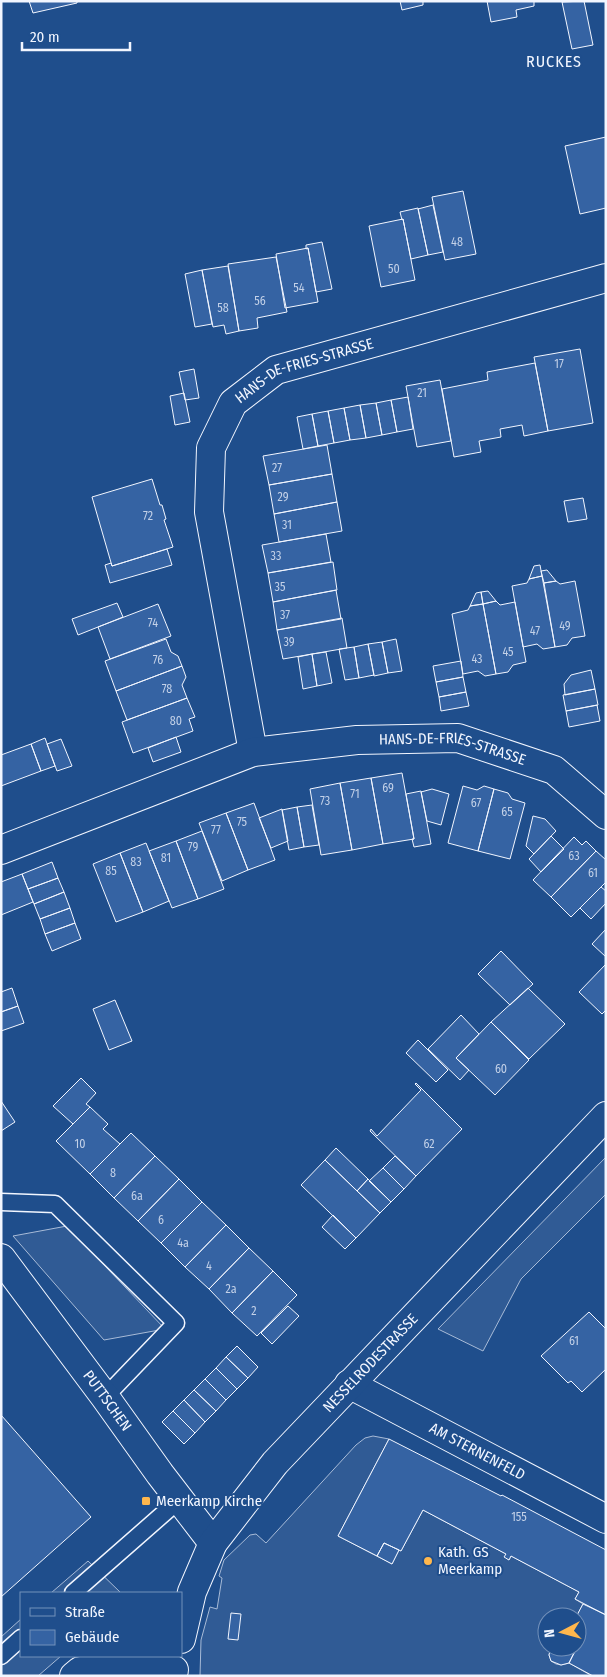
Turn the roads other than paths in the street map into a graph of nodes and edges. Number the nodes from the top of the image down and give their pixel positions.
1 (606, 278) edge
2 (253, 752) junction
3 (606, 815) edge
4 (1, 850) edge
5 (606, 1116) edge
6 (1, 1202) edge
7 (1, 1258) edge
8 (350, 1384) junction
9 (105, 1397) junction
10 (179, 1500) junction
11 (606, 1519) edge
12 (213, 1543) junction
13 (74, 1592) edge
14 (182, 1635) edge
15 (20, 1639) edge
16 (1, 1656) edge
17 (176, 1667) edge
18 (74, 1676) edge

1 - 2 street, HANS-DE-FRIES-STRASSE
2 - 3 street, HANS-DE-FRIES-STRASSE
2 - 4 street, HANS-DE-FRIES-STRASSE
5 - 8 street, NESSELRODESTRASSE
6 - 9 lane
7 - 9 street, PUTTSCHEN
8 - 11 street, AM STERNENFELD
8 - 12 street, NESSELRODESTRASSE
9 - 10 street, PUTTSCHEN
10 - 12 street, PUTTSCHEN
10 - 13 lane
12 - 14 street, NESSELRODESTRASSE
15 - 16 lane
17 - 18 street

